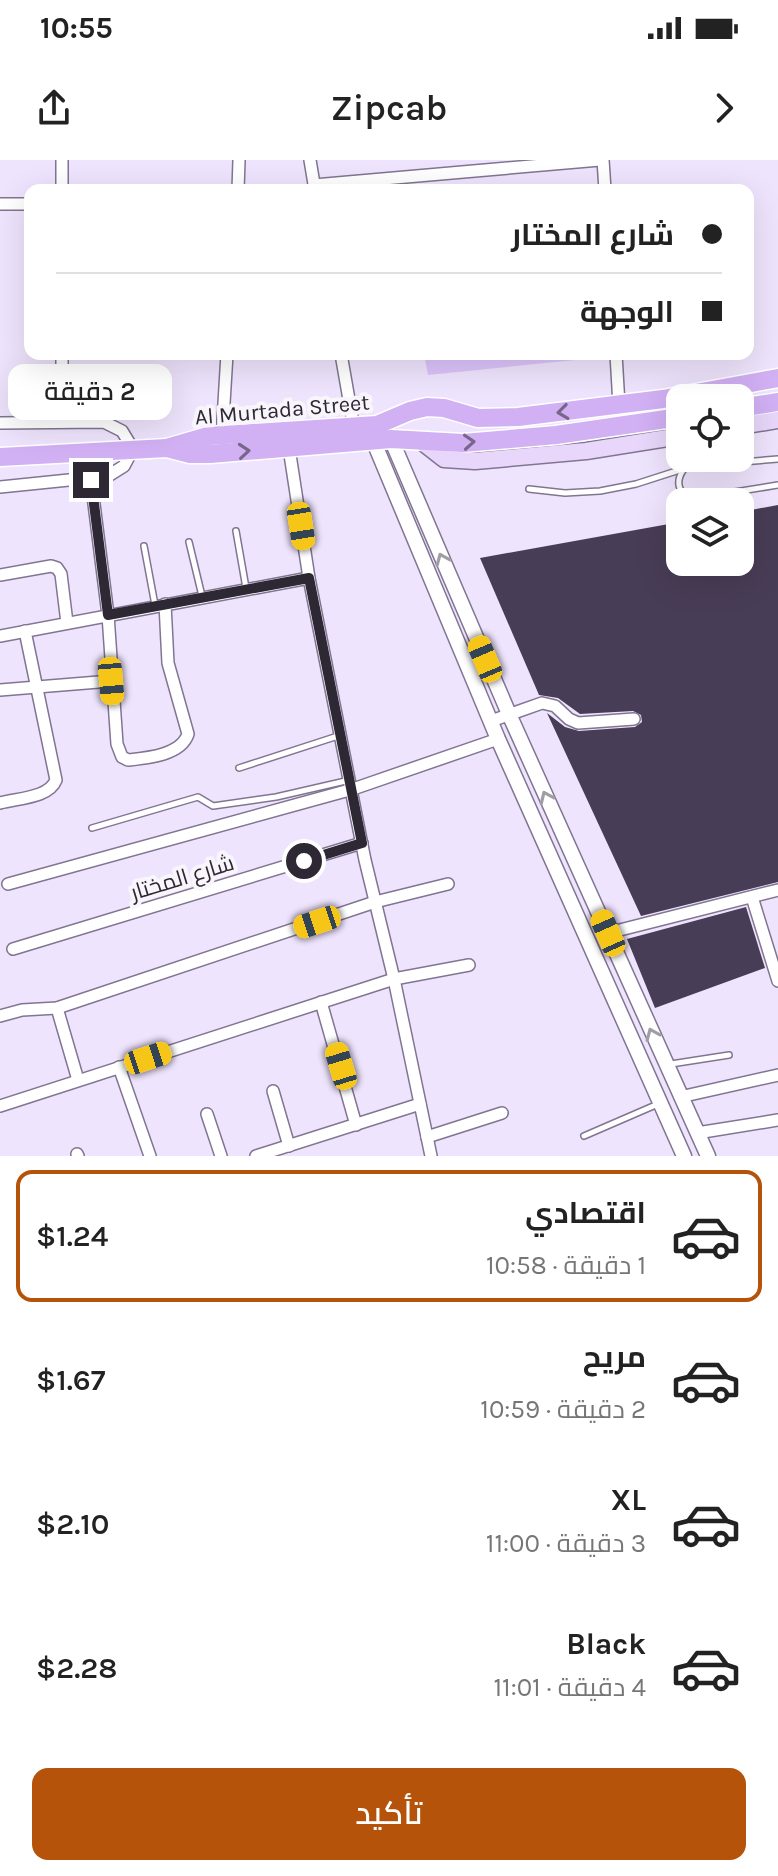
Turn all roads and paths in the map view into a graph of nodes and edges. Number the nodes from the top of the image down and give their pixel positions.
1 (62, 160) edge
2 (239, 160) edge
3 (310, 160) edge
4 (601, 160) edge
5 (62, 184) edge
6 (238, 184) edge
7 (313, 184) edge
8 (355, 184) edge
9 (604, 184) edge
10 (0, 204) edge
11 (24, 204) edge
12 (62, 360) edge
13 (227, 360) edge
14 (344, 360) edge
15 (616, 360) edge
16 (778, 378) edge
17 (778, 402) edge
18 (619, 405) junction
19 (754, 406) edge
20 (666, 419) edge
21 (778, 420) edge
22 (62, 422) junction
23 (0, 423) edge
24 (754, 424) edge
25 (616, 427) junction
26 (374, 432) junction
27 (222, 436) junction
28 (666, 438) edge
29 (421, 441) junction
30 (620, 446) junction
31 (167, 448) junction
32 (289, 448) junction
33 (133, 449) junction
34 (0, 457) edge
35 (778, 459) edge
36 (754, 460) edge
37 (673, 472) edge
38 (683, 472) edge
39 (91, 480) junction
40 (778, 485) edge
41 (0, 487) edge
42 (529, 489) dead end
43 (236, 531) dead end
44 (189, 542) dead end
45 (144, 546) dead end
46 (0, 575) edge
47 (309, 578) junction
48 (246, 589) junction
49 (202, 597) junction
50 (160, 605) junction
51 (108, 615) junction
52 (67, 623) junction
53 (25, 631) junction
54 (0, 636) edge
55 (111, 681) junction
56 (37, 687) junction
57 (0, 690) edge
58 (509, 714) junction
59 (634, 719) dead end
60 (491, 721) junction
61 (342, 735) junction
62 (498, 739) junction
63 (239, 768) dead end
64 (352, 784) junction
65 (0, 803) edge
66 (92, 828) dead end
67 (362, 843) junction
68 (8, 884) dead end
69 (448, 884) dead end
70 (778, 890) edge
71 (752, 897) junction
72 (375, 902) junction
73 (608, 933) junction
74 (13, 949) dead end
75 (469, 965) dead end
76 (394, 979) junction
77 (778, 981) edge
78 (321, 1002) junction
79 (57, 1008) junction
80 (0, 1016) edge
81 (729, 1055) dead end
82 (666, 1065) junction
83 (119, 1067) junction
84 (778, 1075) edge
85 (78, 1080) junction
86 (273, 1091) dead end
87 (680, 1097) junction
88 (659, 1103) junction
89 (420, 1104) junction
90 (0, 1106) edge
91 (502, 1113) dead end
92 (207, 1114) dead end
93 (778, 1120) edge
94 (356, 1125) junction
95 (697, 1133) junction
96 (584, 1136) dead end
97 (427, 1137) junction
98 (289, 1146) junction
99 (150, 1156) edge
100 (221, 1156) edge
101 (256, 1156) edge
102 (431, 1156) edge
103 (684, 1156) edge
104 (708, 1156) edge

1 - 5 street
2 - 6 street
3 - 7 street
4 - 8 street
4 - 9 street
10 - 11 street
12 - 22 street
13 - 27 street
14 - 26 street
15 - 18 street
16 - 18 main road, Al Murtada Street
17 - 19 main road
18 -> 26 main road, Al Murtada Street
20 - 25 main road, Al Murtada Street
21 - 24 main road
22 - 23 street
22 - 33 street
29 -> 25 main road, Al Murtada Street
25 - 30 main road
26 - 27 main road, Al Murtada Street
26 - 29 main road, Al Murtada Street
26 - 32 main road, Al Murtada Street
58 -> 26 street
26 - 60 street
27 - 31 main road, Al Murtada Street
28 - 30 main road
29 - 30 main road
31 -> 32 main road, Al Murtada Street
31 - 33 main road, Al Murtada Street
32 - 47 street
33 - 34 main road, Al Murtada Street
33 - 39 street
35 - 36 lane
37 - 42 lane
38 - 40 lane
39 - 41 street
39 - 51 street
43 - 48 lane
44 - 49 lane
45 - 50 lane
46 - 52 street
47 - 48 street
47 - 61 street
48 - 49 street
49 - 50 street
50 - 51 street
50 - 55 street
51 - 52 street
51 - 55 street
52 - 53 street
53 - 54 street
53 - 56 street
55 - 56 street
56 - 57 street
56 - 65 street
58 - 59 street
58 - 60 street
73 -> 58 street
60 - 62 street
61 - 63 lane
61 - 64 street
62 - 64 street
62 - 88 street
64 - 66 lane
64 - 67 street
64 - 68 street
67 - 72 street
67 - 74 street, شارع المختار
69 - 72 street
70 - 71 street
71 - 73 street
71 - 77 street
72 - 76 street
72 - 79 street
82 -> 73 street
75 - 76 street
76 - 78 street
76 - 89 street
78 - 83 street
78 - 94 street
79 - 80 street
79 - 85 street
81 - 82 lane
82 - 87 street
83 - 85 street
83 - 99 street
84 - 87 street
85 - 90 street
86 - 98 street
87 - 95 street
88 - 96 lane
88 - 103 street
89 - 94 street
89 - 97 street
91 - 97 street
92 - 100 street
93 - 95 street
94 - 98 street
95 - 104 street
97 - 102 street
98 - 101 street

